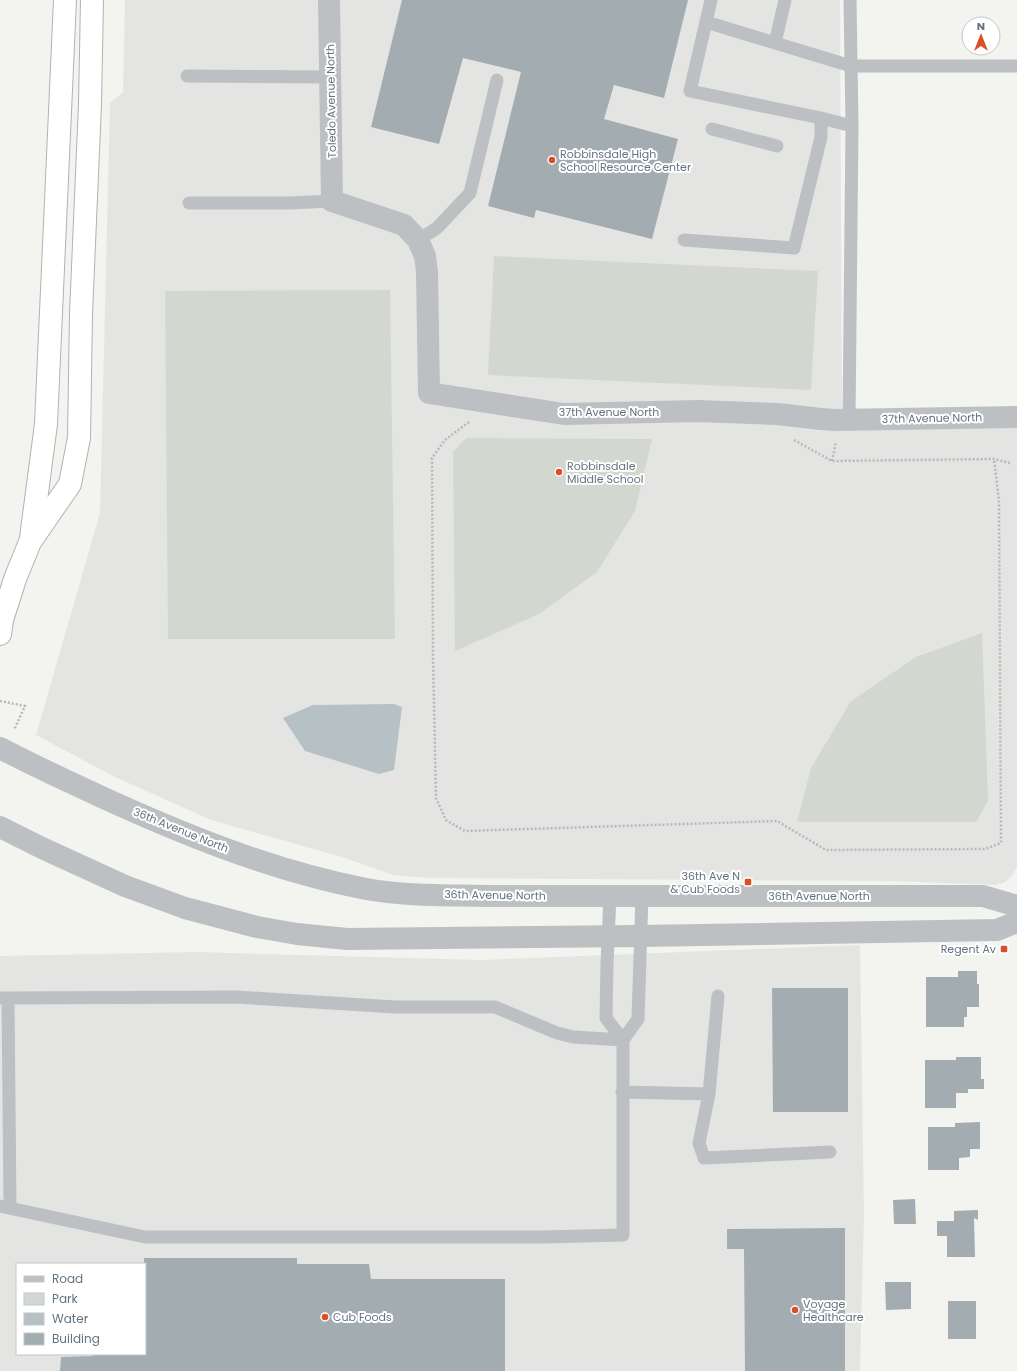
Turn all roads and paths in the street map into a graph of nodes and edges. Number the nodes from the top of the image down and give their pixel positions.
1 (65, 0) edge
2 (92, 0) edge
3 (329, 0) edge
4 (711, 0) edge
5 (785, 0) edge
6 (850, 0) edge
7 (706, 22) junction
8 (775, 43) junction
9 (851, 66) junction
10 (1017, 66) edge
11 (187, 76) dead end
12 (330, 77) junction
13 (497, 80) dead end
14 (821, 118) junction
15 (852, 126) junction
16 (712, 129) dead end
17 (777, 146) dead end
18 (332, 201) junction
19 (189, 202) dead end
20 (418, 240) junction
21 (684, 240) dead end
22 (1017, 416) edge
23 (470, 421) dead end
24 (843, 428) junction
25 (789, 437) dead end
26 (994, 459) junction
27 (832, 461) junction
28 (1010, 463) dead end
29 (30, 542) junction
30 (0, 634) edge
31 (0, 701) edge
32 (25, 706) dead end
33 (0, 748) edge
34 (0, 827) edge
35 (642, 895) junction
36 (610, 896) junction
37 (1017, 906) edge
38 (1017, 922) edge
39 (608, 936) junction
40 (640, 936) junction
41 (718, 996) dead end
42 (4, 998) edge
43 (623, 1040) junction
44 (622, 1092) junction
45 (709, 1094) junction
46 (830, 1152) dead end
47 (5, 1207) edge

1 - 29 highway
2 - 29 highway
3 - 12 street, Toledo Avenue North
4 - 7 lane
5 - 8 lane
6 - 9 lane
7 - 8 lane
7 - 14 lane
8 - 9 lane
9 - 10 lane
9 - 15 lane
11 - 12 lane
12 - 18 street, Toledo Avenue North
13 - 20 lane
14 - 15 lane
14 - 21 lane
15 - 24 lane
16 - 17 lane
18 - 19 lane
18 - 20 street, 37th Avenue North
20 - 24 street, 37th Avenue North
22 - 24 street, 37th Avenue North
23 - 26 path
24 - 27 path
25 - 27 path
26 - 27 path
26 - 28 path
29 - 30 highway
31 - 32 path
33 - 36 street, 36th Avenue North
34 - 39 street
35 - 36 street, 36th Avenue North
35 - 37 street, 36th Avenue North
35 - 40 lane
36 - 39 lane
38 - 40 street
39 - 40 street
39 - 43 lane
40 - 43 lane
41 - 45 lane
42 - 43 lane
42 - 47 lane
43 - 44 lane
44 - 45 lane
44 - 47 lane
45 - 46 lane

